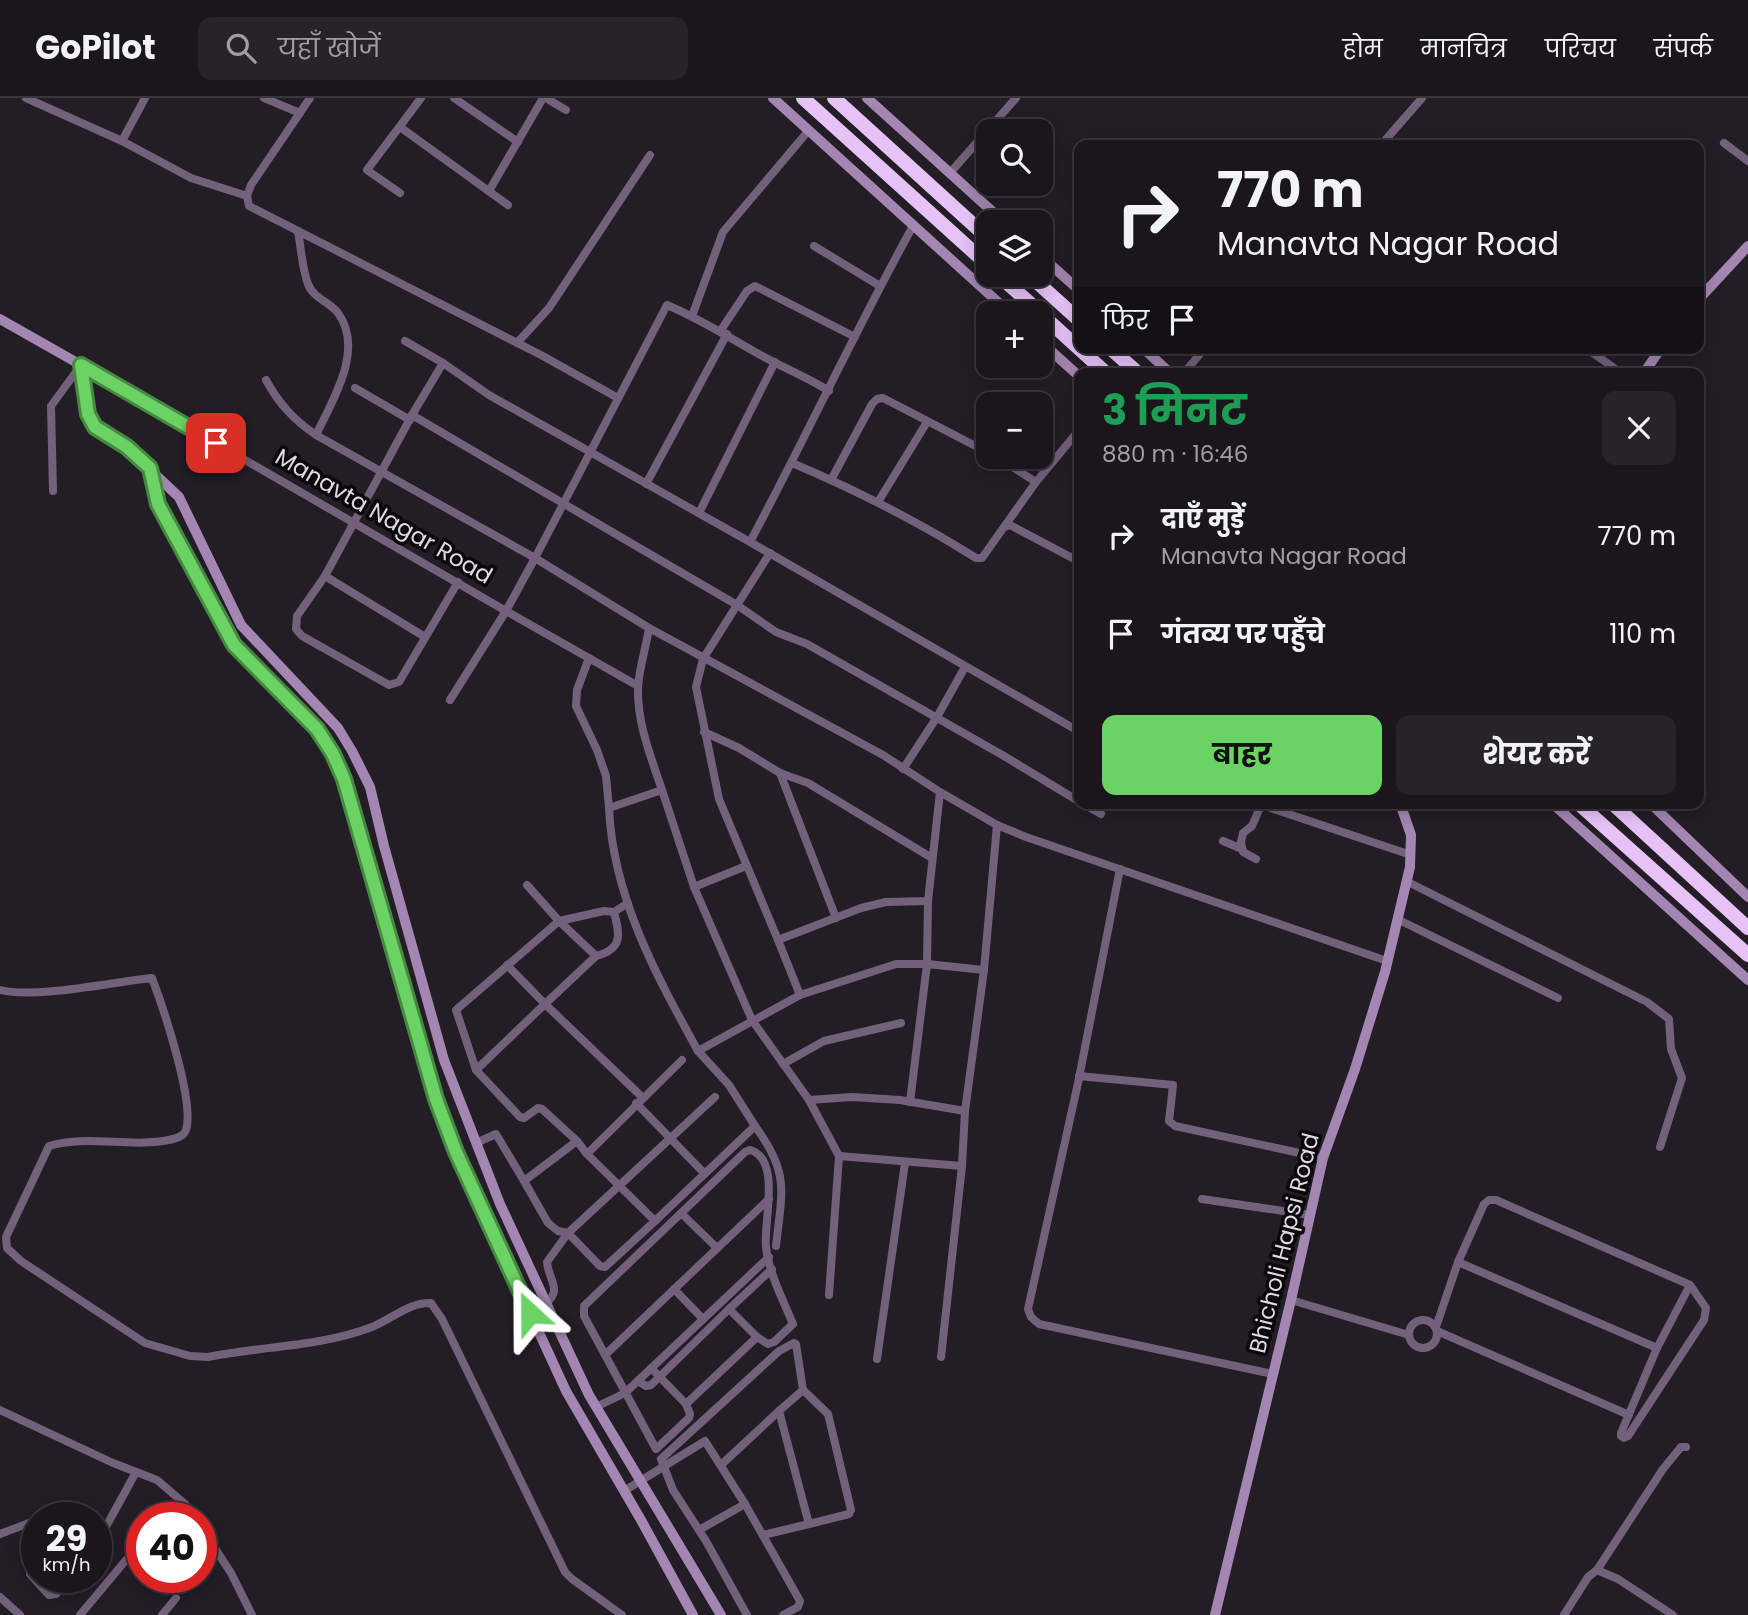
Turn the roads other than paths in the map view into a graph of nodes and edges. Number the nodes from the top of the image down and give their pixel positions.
1 (26, 98) edge
2 (145, 98) edge
3 (264, 98) edge
4 (310, 98) edge
5 (421, 98) edge
6 (454, 98) edge
7 (545, 98) edge
8 (773, 98) edge
9 (803, 98) edge
10 (834, 98) edge
11 (867, 98) edge
12 (1016, 98) edge
13 (1422, 98) edge
14 (566, 110) dead end
15 (300, 113) junction
16 (400, 127) junction
17 (808, 131) junction
18 (1385, 140) edge
19 (122, 141) junction
20 (518, 142) junction
21 (1724, 143) dead end
22 (650, 155) dead end
23 (1748, 161) edge
24 (950, 173) junction
25 (489, 191) junction
26 (400, 193) dead end
27 (247, 196) junction
28 (508, 205) dead end
29 (991, 210) edge
30 (913, 226) junction
31 (976, 227) edge
32 (298, 231) junction
33 (814, 246) dead end
34 (1748, 246) edge
35 (976, 254) edge
36 (1053, 267) edge
37 (880, 286) junction
38 (1074, 286) edge
39 (1012, 287) edge
40 (1042, 287) edge
41 (1704, 290) edge
42 (997, 301) edge
43 (1027, 301) edge
44 (692, 316) junction
45 (1074, 316) edge
46 (0, 319) edge
47 (1053, 324) edge
48 (724, 332) junction
49 (855, 337) junction
50 (405, 341) dead end
51 (517, 343) junction
52 (1074, 343) edge
53 (1053, 353) edge
54 (1085, 354) edge
55 (1117, 354) edge
56 (1149, 354) edge
57 (1201, 354) edge
58 (1594, 354) edge
59 (775, 362) junction
60 (443, 363) junction
61 (81, 365) junction
62 (1101, 368) edge
63 (1132, 368) edge
64 (1165, 368) edge
65 (1188, 368) edge
66 (1614, 368) edge
67 (1074, 372) edge
68 (266, 380) dead end
69 (355, 388) dead end
70 (829, 391) junction
71 (618, 398) junction
72 (411, 418) junction
73 (927, 422) junction
74 (316, 435) junction
75 (1074, 436) edge
76 (976, 446) edge
77 (589, 452) junction
78 (792, 463) junction
79 (150, 468) junction
80 (1016, 469) edge
81 (382, 472) junction
82 (831, 480) junction
83 (1036, 482) junction
84 (646, 484) junction
85 (53, 491) dead end
86 (564, 502) junction
87 (878, 502) junction
88 (699, 513) junction
89 (355, 522) junction
90 (1004, 527) junction
91 (750, 542) junction
92 (769, 553) junction
93 (536, 558) junction
94 (1074, 559) edge
95 (325, 576) junction
96 (458, 582) junction
97 (737, 605) junction
98 (506, 611) junction
99 (649, 628) junction
100 (425, 637) junction
101 (589, 658) junction
102 (703, 659) junction
103 (965, 667) junction
104 (638, 687) junction
105 (450, 700) dead end
106 (937, 717) junction
107 (1074, 729) edge
108 (704, 732) junction
109 (903, 769) junction
110 (779, 773) junction
111 (662, 790) junction
112 (940, 792) junction
113 (1074, 798) edge
114 (609, 808) junction
115 (1093, 809) edge
116 (1257, 809) edge
117 (1274, 809) edge
118 (1402, 809) edge
119 (1559, 809) edge
120 (1585, 809) edge
121 (1619, 809) edge
122 (1656, 809) edge
123 (1101, 814) dead end
124 (998, 825) junction
125 (1223, 841) dead end
126 (1242, 849) junction
127 (1411, 855) junction
128 (932, 858) junction
129 (1256, 859) dead end
130 (746, 866) junction
131 (1120, 869) junction
132 (1406, 881) junction
133 (527, 885) dead end
134 (694, 887) junction
135 (1748, 897) edge
136 (928, 901) junction
137 (628, 903) junction
138 (614, 912) junction
139 (836, 918) junction
140 (1397, 919) junction
141 (559, 921) junction
142 (1748, 928) edge
143 (778, 940) junction
144 (1748, 955) edge
145 (596, 956) junction
146 (1387, 961) junction
147 (927, 964) junction
148 (507, 965) junction
149 (984, 970) junction
150 (1748, 979) edge
151 (0, 990) edge
152 (800, 995) junction
153 (1558, 998) dead end
154 (545, 1004) junction
155 (752, 1020) junction
156 (901, 1023) dead end
157 (698, 1051) junction
158 (682, 1060) dead end
159 (783, 1064) junction
160 (476, 1070) junction
161 (1079, 1076) junction
162 (715, 1097) dead end
163 (639, 1100) junction
164 (809, 1100) junction
165 (910, 1102) junction
166 (965, 1111) junction
167 (755, 1126) junction
168 (671, 1139) junction
169 (578, 1142) junction
170 (477, 1143) junction
171 (1661, 1147) dead end
172 (587, 1154) junction
173 (839, 1156) junction
174 (1323, 1158) junction
175 (905, 1163) junction
176 (962, 1166) junction
177 (704, 1173) junction
178 (524, 1181) junction
179 (621, 1186) junction
180 (769, 1199) junction
181 (1202, 1199) dead end
182 (681, 1213) junction
183 (1310, 1215) junction
184 (655, 1220) junction
185 (568, 1233) junction
186 (776, 1246) dead end
187 (717, 1248) junction
188 (769, 1257) junction
189 (1458, 1262) junction
190 (772, 1269) junction
191 (1690, 1285) junction
192 (674, 1289) junction
193 (829, 1296) dead end
194 (1291, 1300) junction
195 (546, 1303) junction
196 (729, 1309) junction
197 (703, 1319) junction
198 (1436, 1329) junction
199 (1409, 1335) junction
200 (757, 1337) junction
201 (1657, 1348) junction
202 (604, 1355) junction
203 (941, 1357) dead end
204 (877, 1359) dead end
205 (651, 1368) junction
206 (1273, 1374) junction
207 (660, 1377) junction
208 (638, 1381) junction
209 (803, 1391) junction
210 (625, 1393) junction
211 (686, 1404) junction
212 (596, 1407) junction
213 (0, 1410) edge
214 (779, 1411) junction
215 (1629, 1415) junction
216 (1686, 1447) dead end
217 (721, 1465) junction
218 (664, 1467) junction
219 (136, 1472) junction
220 (642, 1480) junction
221 (624, 1491) junction
222 (183, 1502) edge
223 (745, 1504) junction
224 (112, 1514) edge
225 (809, 1524) junction
226 (21, 1526) edge
227 (699, 1530) junction
228 (0, 1534) edge
229 (763, 1535) junction
230 (217, 1552) edge
231 (126, 1560) dead end
232 (1597, 1570) junction
233 (176, 1598) dead end
234 (1, 1600) edge
235 (20, 1615) edge
236 (80, 1615) edge
237 (162, 1615) edge
238 (252, 1615) edge
239 (622, 1615) edge
240 (693, 1615) edge
241 (722, 1615) edge
242 (747, 1615) edge
243 (783, 1615) edge
244 (1215, 1615) edge
245 (1564, 1615) edge
246 (1673, 1615) edge

1 - 19 street
2 - 19 street
3 - 15 street
4 - 15 street
5 - 16 street
6 - 20 street
7 - 14 street
7 - 20 street
8 - 17 street
9 - 35 highway
10 - 31 highway
11 - 24 street
12 - 24 street
13 - 18 street
15 - 27 street
16 - 25 street
16 - 26 street
17 - 30 street
17 - 44 street
19 - 27 street
20 - 25 street
21 - 23 street
22 - 51 street
24 - 29 street
25 - 28 street
27 - 32 street
30 - 37 street
30 - 42 street
32 - 51 street
32 - 74 street
33 - 37 street
34 - 41 street
36 - 38 street
37 - 49 street
39 - 43 highway
40 - 45 highway
44 - 48 street
44 - 71 street
46 - 61 street, Manavta Nagar Road
47 - 52 highway
48 - 49 street
48 - 59 street
48 - 84 street
49 - 70 street
50 - 60 street
51 - 71 street
53 - 67 street
54 - 62 highway
55 - 63 highway
56 - 64 street
57 - 65 street
58 - 66 street
59 - 70 street
59 - 88 street
60 - 72 street
60 - 77 street
61 - 79 street
61 - 85 street
61 - 89 street, Manavta Nagar Road
68 - 74 street, Manavta Nagar Road
69 - 72 street
70 - 78 street
71 - 77 street
72 - 81 street
72 - 86 street
73 - 76 street
73 - 82 street
73 - 87 street
74 - 81 street, Manavta Nagar Road
75 - 83 street
77 - 84 street
77 - 86 street
78 - 82 street
78 - 91 street
79 - 170 street
79 - 221 street
80 - 83 street
81 - 89 street
81 - 93 street, Manavta Nagar Road
82 - 87 street
83 - 90 street
84 - 88 street
86 - 93 street
86 - 97 street
87 - 90 street
88 - 91 street
89 - 95 street
89 - 96 street, Manavta Nagar Road
90 - 94 street
91 - 92 street
92 - 97 street
92 - 103 street
93 - 98 street, Manavta Nagar Road
93 - 99 street
95 - 100 street
95 - 100 street
96 - 98 street, Manavta Nagar Road
96 - 100 street
97 - 102 street
97 - 106 street
98 - 101 street
98 - 105 street
99 - 102 street
99 - 104 street
101 - 104 street
101 - 114 street
102 - 108 street
102 - 109 street
103 - 106 street
103 - 107 street
104 - 111 street
106 - 109 street
106 - 113 street
108 - 110 street
108 - 130 street
109 - 112 street
110 - 128 street
110 - 139 street
111 - 114 street
111 - 134 street
112 - 124 street
112 - 128 street
114 - 137 street
115 - 123 street
116 - 126 street
117 - 127 street
118 - 127 street, Bhicholi Hapsi Road
119 - 150 street
120 - 144 highway
121 - 142 highway
122 - 135 street
124 - 131 street
124 - 149 street
125 - 126 street
126 - 129 street
127 - 132 street, Bhicholi Hapsi Road
128 - 136 street
130 - 134 street
130 - 143 street
131 - 146 street
131 - 161 street
132 - 140 street, Bhicholi Hapsi Road
132 - 171 street
133 - 141 street
134 - 155 street
136 - 139 street
136 - 147 street
137 - 138 street
137 - 157 street
138 - 141 street
138 - 145 street
139 - 143 street
140 - 146 street, Bhicholi Hapsi Road
140 - 153 street
141 - 145 street
141 - 148 street
143 - 152 street
145 - 154 street
146 - 174 street, Bhicholi Hapsi Road
147 - 149 street
147 - 152 street
147 - 165 street
148 - 154 street
148 - 160 street
149 - 166 street
151 - 239 street
152 - 155 street
154 - 160 street
154 - 163 street
155 - 157 street
155 - 159 street
156 - 159 street
157 - 167 street
158 - 163 street
159 - 164 street
160 - 169 street
161 - 174 street
161 - 206 street
162 - 168 street
163 - 168 street
163 - 172 street
164 - 165 street
164 - 173 street
165 - 166 street
166 - 176 street
167 - 177 street
167 - 186 street
168 - 177 street
168 - 179 street
169 - 172 street
169 - 178 street
170 - 178 street
170 - 195 street
172 - 179 street
173 - 175 street
173 - 193 street
174 - 183 street, Bhicholi Hapsi Road
175 - 176 street
175 - 204 street
176 - 203 street
177 - 184 street
178 - 185 street
179 - 184 street
179 - 185 street
180 - 182 street
180 - 187 street
180 - 188 street
181 - 183 street
182 - 187 street
182 - 202 street
183 - 194 street, Bhicholi Hapsi Road
184 - 185 street
185 - 195 street
187 - 192 street
188 - 190 street
188 - 197 street
189 - 191 street
189 - 198 street
189 - 201 street
190 - 196 street
190 - 200 street
191 - 201 street
191 - 215 street
192 - 197 street
192 - 202 street
194 - 199 street
194 - 206 street, Bhicholi Hapsi Road
195 - 212 street
196 - 200 street
196 - 207 street
197 - 205 street
198 - 199 street
198 - 199 street
198 - 215 street
200 - 211 street
201 - 215 street
202 - 210 street
205 - 207 street
205 - 208 street
206 - 244 street, Bhicholi Hapsi Road
207 - 208 street
207 - 211 street
208 - 210 street
209 - 214 street
209 - 218 street
209 - 225 street
210 - 211 street
210 - 212 street
212 - 220 street
213 - 219 street
214 - 217 street
214 - 225 street
216 - 232 street
217 - 218 street
217 - 223 street
218 - 220 street
218 - 227 street
219 - 222 street
219 - 224 street
220 - 221 street
220 - 241 street
221 - 240 street
223 - 227 street
223 - 229 street
225 - 229 street
226 - 228 street
227 - 242 street
229 - 243 street
230 - 238 street
231 - 236 street
232 - 245 street
232 - 246 street
233 - 237 street
234 - 235 street

